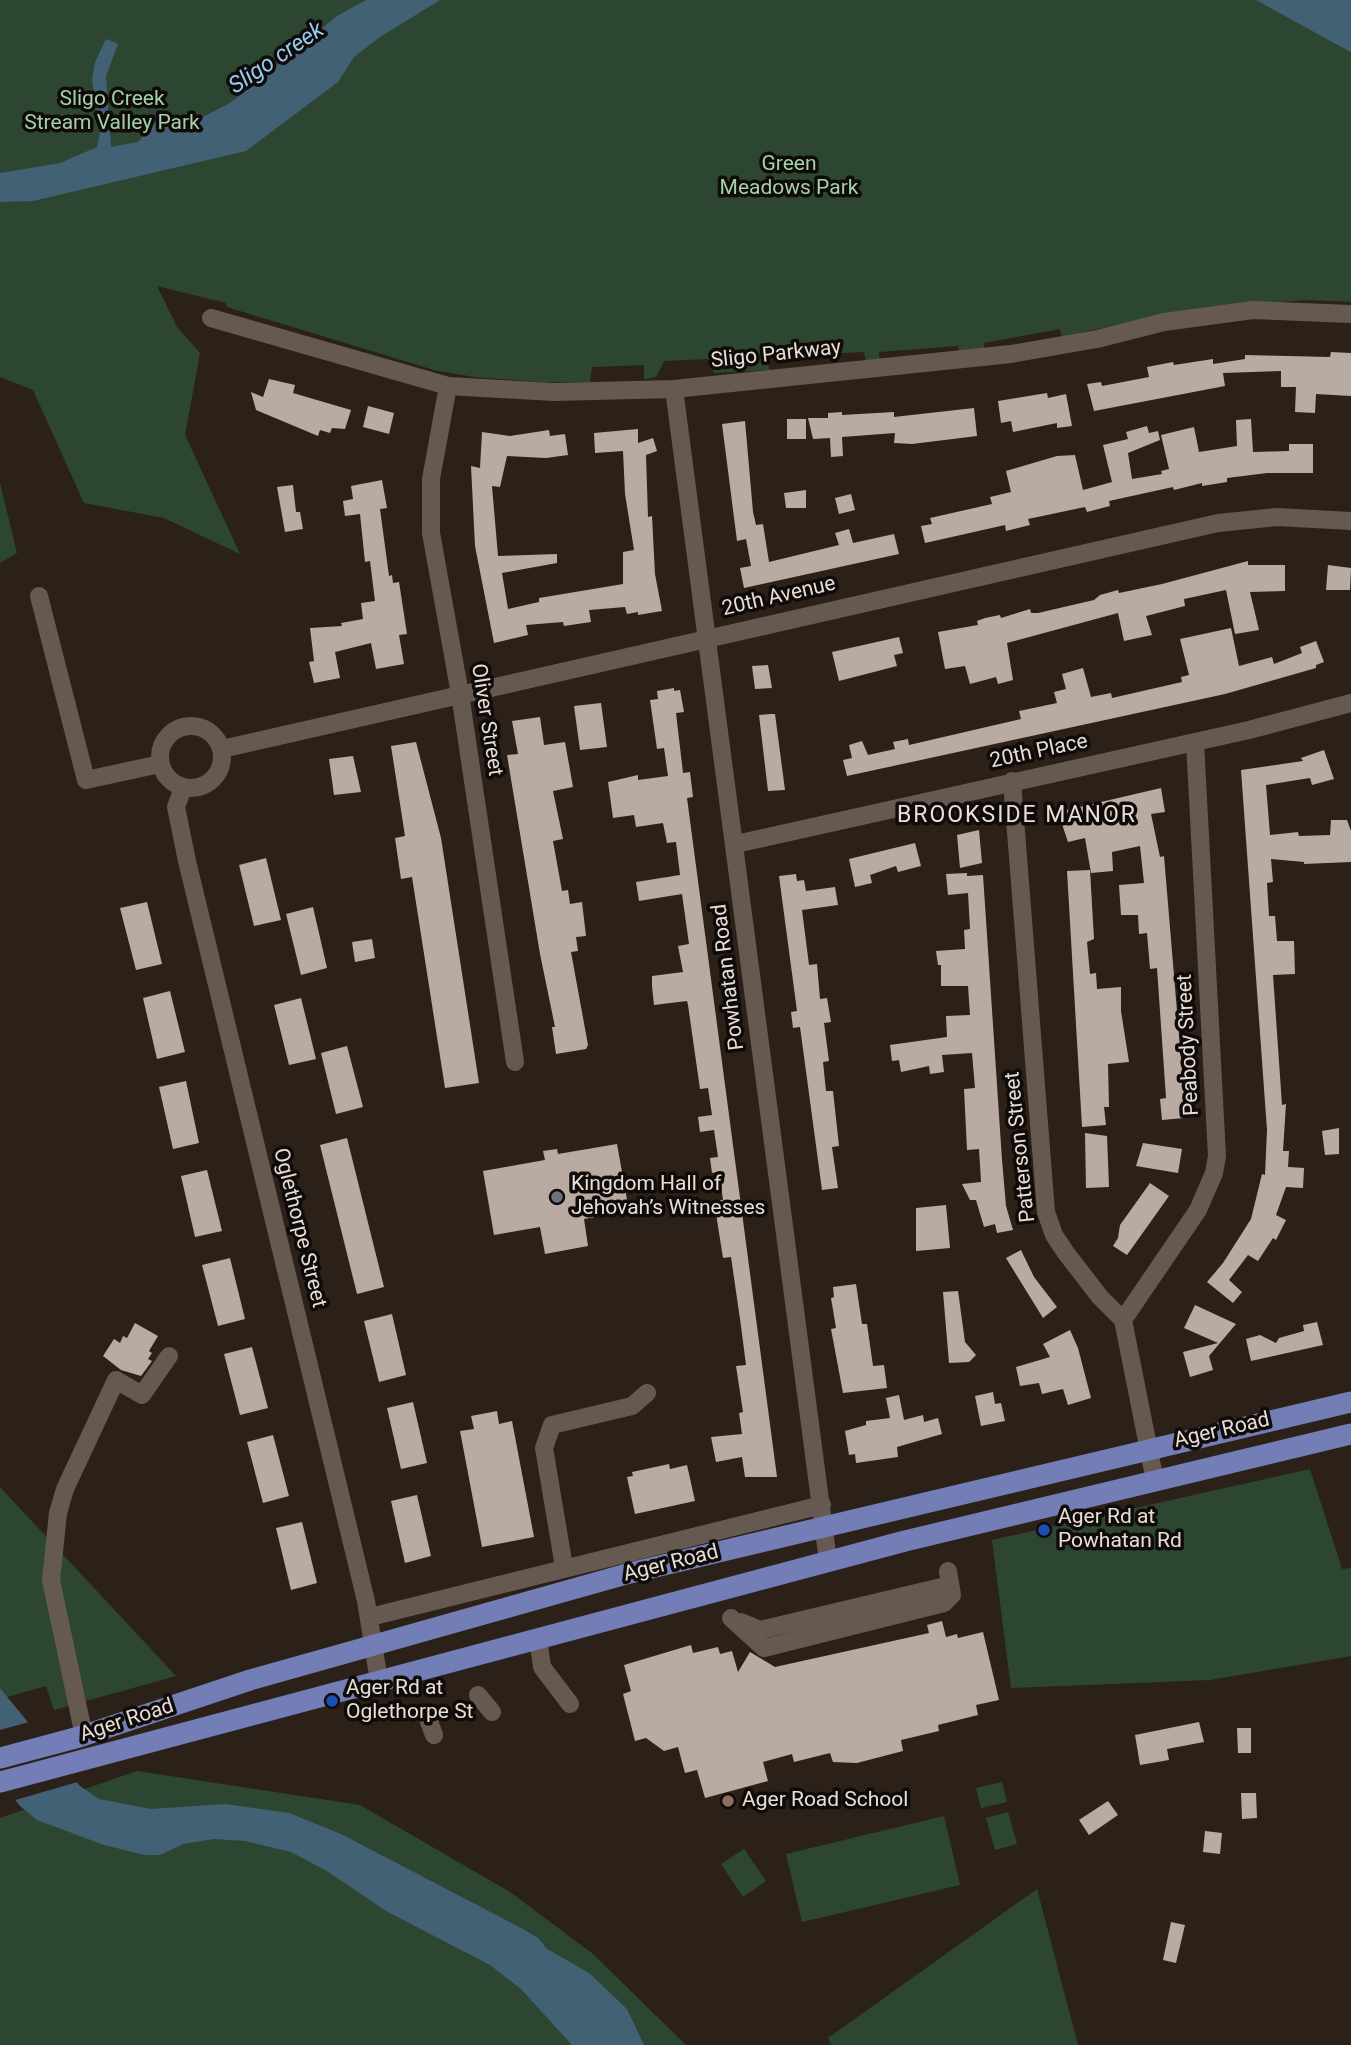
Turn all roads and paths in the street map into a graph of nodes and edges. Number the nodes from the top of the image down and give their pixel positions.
1 (1351, 314) edge
2 (211, 318) dead end
3 (448, 386) junction
4 (674, 389) junction
5 (1351, 521) edge
6 (39, 596) dead end
7 (708, 637) junction
8 (460, 694) junction
9 (1351, 703) edge
10 (1195, 742) junction
11 (222, 749) junction
12 (160, 764) junction
13 (1012, 781) junction
14 (183, 788) junction
15 (736, 844) junction
16 (515, 1062) dead end
17 (1123, 1320) junction
18 (169, 1356) dead end
19 (647, 1393) dead end
20 (1351, 1402) edge
21 (1351, 1434) edge
22 (1150, 1448) junction
23 (1155, 1481) junction
24 (823, 1515) junction
25 (828, 1561) junction
26 (564, 1567) junction
27 (950, 1583) dead end
28 (370, 1618) junction
29 (731, 1618) dead end
30 (538, 1638) junction
31 (375, 1644) junction
32 (379, 1681) junction
33 (478, 1695) dead end
34 (570, 1704) dead end
35 (492, 1712) dead end
36 (82, 1737) junction
37 (0, 1758) edge
38 (0, 1782) edge

1 - 4 street, Sligo Parkway
2 - 3 street, Sligo Parkway
3 - 4 street, Sligo Parkway
3 - 8 street, Oliver Street
4 - 7 street, Powhatan Road
5 - 7 street, 20th Avenue
6 - 12 street
7 - 8 street, 20th Avenue
7 - 15 street, Powhatan Road
8 - 11 street, 20th Avenue
8 - 16 street, Oliver Street
9 - 10 street, 20th Place
10 - 13 street, 20th Place
10 - 17 street, Peabody Street
11 - 12 street
11 - 14 street
12 - 14 street
13 - 15 street, 20th Place
13 - 17 street, Patterson Street
14 - 28 street, Oglethorpe Street
15 - 24 street, Powhatan Road
17 - 22 street
18 - 36 street
19 - 26 street
20 - 22 main road, Ager Road
21 - 23 main road, Ager Road
22 - 23 street
22 - 24 main road, Ager Road
23 - 25 main road, Ager Road
24 - 25 street, Powhatan Road
24 - 26 street, Ager Road
24 - 31 main road, Ager Road
25 - 30 main road, Ager Road
26 - 28 street, Ager Road
27 - 29 street
28 - 31 street, Oglethorpe Street
30 - 32 main road, Ager Road
30 - 34 street
31 - 32 street, Oglethorpe Street
31 - 36 main road, Ager Road
32 - 38 main road, Ager Road
33 - 35 street
36 - 37 main road, Ager Road

